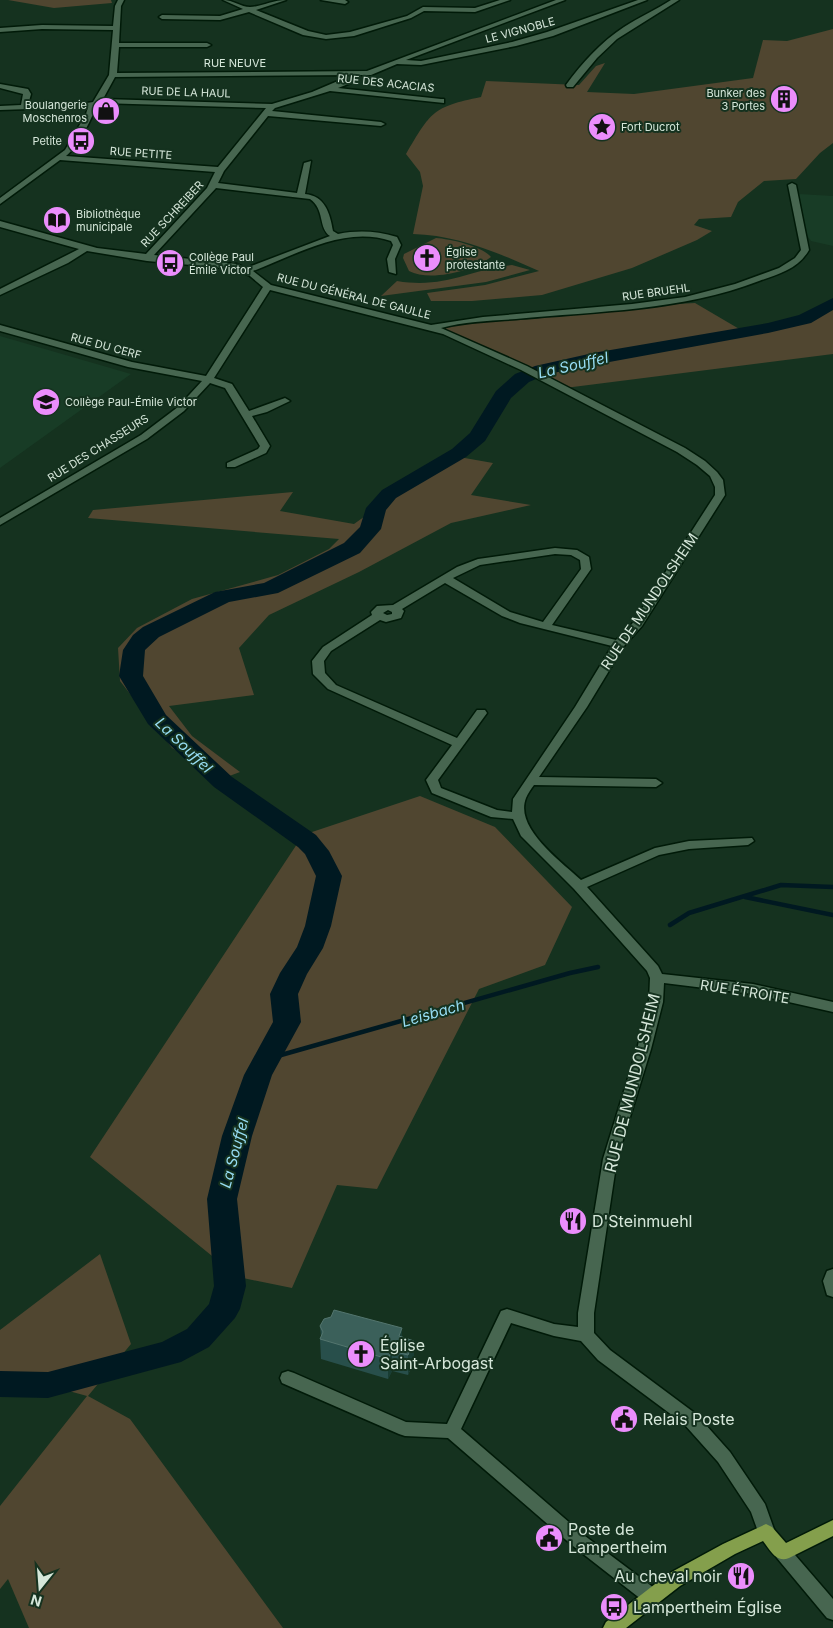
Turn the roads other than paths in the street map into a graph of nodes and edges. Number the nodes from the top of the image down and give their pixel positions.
1 (120, 0) edge
2 (226, 0) edge
3 (284, 0) edge
4 (324, 0) edge
5 (426, 0) edge
6 (507, 0) edge
7 (562, 0) edge
8 (644, 0) edge
9 (345, 2) dead end
10 (661, 2) dead end
11 (673, 2) edge
12 (423, 9) junction
13 (249, 10) junction
14 (162, 17) dead end
15 (117, 28) junction
16 (0, 30) edge
17 (116, 45) junction
18 (206, 46) dead end
19 (398, 62) junction
20 (113, 75) junction
21 (341, 75) junction
22 (356, 75) junction
23 (348, 81) junction
24 (570, 85) dead end
25 (0, 86) edge
26 (328, 89) junction
27 (441, 100) dead end
28 (100, 101) junction
29 (92, 106) junction
30 (272, 106) junction
31 (0, 108) edge
32 (24, 108) junction
33 (266, 113) junction
34 (381, 124) dead end
35 (60, 158) junction
36 (308, 162) dead end
37 (220, 170) junction
38 (213, 185) junction
39 (792, 185) dead end
40 (300, 196) junction
41 (0, 202) edge
42 (0, 224) edge
43 (336, 237) junction
44 (85, 249) junction
45 (147, 258) junction
46 (247, 270) junction
47 (392, 272) dead end
48 (268, 287) junction
49 (0, 292) edge
50 (433, 327) junction
51 (0, 328) edge
52 (542, 376) joint
53 (208, 380) junction
54 (285, 401) dead end
55 (247, 414) junction
56 (232, 466) dead end
57 (0, 522) edge
58 (445, 578) junction
59 (545, 627) junction
60 (619, 644) junction
61 (481, 713) dead end
62 (458, 743) junction
63 (530, 781) junction
64 (656, 783) dead end
65 (518, 816) junction
66 (748, 841) dead end
67 (579, 886) junction
68 (657, 978) junction
69 (833, 1007) edge
70 (833, 1275) edge
71 (833, 1291) edge
72 (586, 1335) junction
73 (288, 1378) dead end
74 (452, 1431) junction
75 (833, 1528) edge
76 (766, 1532) junction
77 (783, 1553) junction
78 (652, 1597) junction
79 (833, 1612) edge
80 (612, 1628) edge

1 - 15 street
2 - 13 street
3 - 13 street
4 - 9 street
5 - 12 street
6 - 12 street
7 - 19 street
8 - 19 street, LE VIGNOBLE
10 - 11 street
11 - 24 street
12 - 13 street
13 - 14 street
15 - 16 street
15 - 17 street
17 - 18 street
17 - 20 street
19 - 22 street
20 - 21 street, RUE NEUVE
20 - 28 street
21 - 22 street, RUE NEUVE
21 - 23 street
22 - 23 street
23 - 26 street
25 - 32 street
26 - 27 street, RUE DES ACACIAS
26 - 30 street
28 - 29 street
28 - 30 street, RUE DE LA HAUL
29 - 32 street
29 - 35 street
30 - 33 street, RUE SCHREIBER
31 - 32 street
33 - 34 street
33 - 37 street, RUE SCHREIBER
35 - 37 street, RUE PETITE
35 - 41 street
36 - 40 street
37 - 38 street, RUE SCHREIBER
38 - 40 street
38 - 45 street, RUE SCHREIBER
39 - 50 street, RUE BRUEHL
40 - 43 street
42 - 44 street, RUE DU GÉNÉRAL DE GAULLE
43 - 46 street
43 - 47 street
44 - 45 street, RUE DU GÉNÉRAL DE GAULLE
44 - 49 street
45 - 46 street, RUE DU GÉNÉRAL DE GAULLE
46 - 48 street, RUE DU GÉNÉRAL DE GAULLE
48 - 50 street, RUE DU GÉNÉRAL DE GAULLE
48 - 53 street, RUE DES CHASSEURS
50 - 52 street, RUE DU GÉNÉRAL DE GAULLE
51 - 53 street, RUE DU CERF
52 - 60 street, RUE DE MUNDOLSHEIM
53 - 55 street, RUE DU CERF
53 - 57 street, RUE DES CHASSEURS
54 - 55 street
55 - 56 street, RUE DU CERF
58 - 59 street
58 - 59 street
58 - 62 street
59 - 60 street
60 - 63 street, RUE DE MUNDOLSHEIM
61 - 62 street
62 - 65 street
63 - 64 street
63 - 65 street, RUE DE MUNDOLSHEIM
65 - 67 street, RUE DE MUNDOLSHEIM
66 - 67 street
67 - 68 street, RUE DE MUNDOLSHEIM
68 - 69 street, RUE ÉTROITE
68 - 72 street, RUE DE MUNDOLSHEIM
70 - 71 street
72 - 74 street
72 - 76 street
73 - 74 street
74 - 78 street
75 - 77 main road
76 - 77 main road
76 - 78 main road
77 - 79 street
78 - 80 main road

